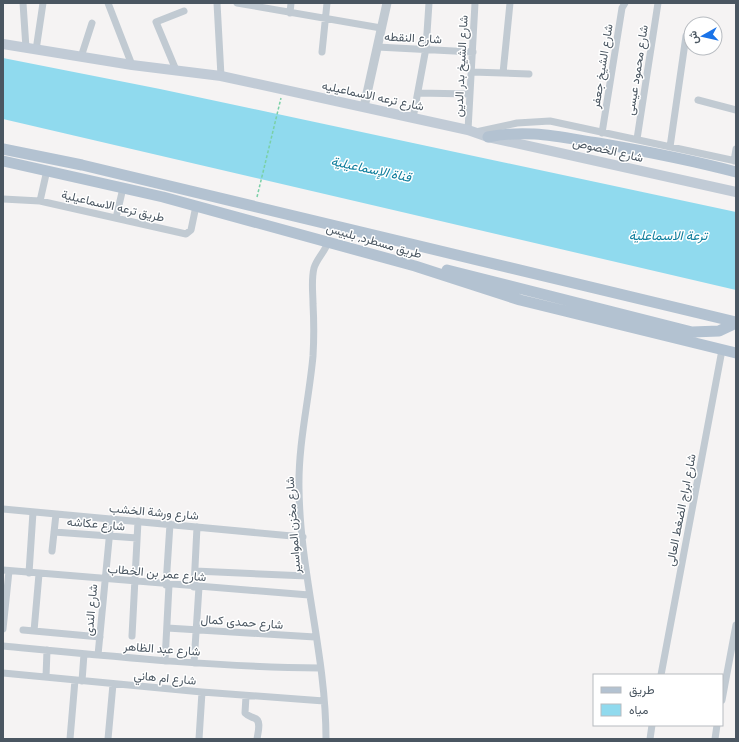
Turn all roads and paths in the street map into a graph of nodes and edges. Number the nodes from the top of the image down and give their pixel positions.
1 (23, 3) edge
2 (43, 3) edge
3 (108, 3) edge
4 (217, 3) edge
5 (237, 3) edge
6 (291, 3) edge
7 (327, 3) edge
8 (387, 3) edge
9 (429, 3) edge
10 (476, 3) edge
11 (510, 3) edge
12 (615, 3) edge
13 (658, 3) edge
14 (624, 4) edge
15 (184, 12) dead end
16 (290, 13) junction
17 (325, 20) junction
18 (92, 23) dead end
19 (381, 28) junction
20 (3, 44) edge
21 (377, 47) junction
22 (26, 48) junction
23 (36, 50) junction
24 (426, 50) junction
25 (322, 52) dead end
26 (473, 52) junction
27 (683, 56) edge
28 (81, 57) junction
29 (132, 65) junction
30 (176, 70) junction
31 (472, 72) junction
32 (502, 73) junction
33 (529, 74) dead end
34 (222, 76) junction
35 (283, 90) junction
36 (418, 93) junction
37 (470, 94) junction
38 (698, 100) dead end
39 (364, 108) junction
40 (736, 110) edge
41 (413, 118) junction
42 (471, 131) junction
43 (602, 133) junction
44 (488, 137) junction
45 (636, 140) junction
46 (670, 147) junction
47 (3, 149) edge
48 (736, 149) edge
49 (3, 161) edge
50 (735, 165) edge
51 (47, 170) junction
52 (123, 188) junction
53 (258, 192) dead end
54 (736, 192) edge
55 (3, 199) edge
56 (40, 201) junction
57 (196, 206) junction
58 (116, 218) junction
59 (328, 242) junction
60 (415, 266) junction
61 (736, 322) edge
62 (722, 350) junction
63 (736, 353) edge
64 (3, 509) edge
65 (33, 512) junction
66 (56, 514) junction
67 (111, 519) junction
68 (138, 521) junction
69 (170, 524) junction
70 (197, 527) junction
71 (54, 532) junction
72 (109, 536) junction
73 (303, 537) junction
74 (137, 538) junction
75 (52, 551) dead end
76 (6, 571) edge
77 (195, 571) junction
78 (29, 573) junction
79 (39, 574) junction
80 (307, 576) junction
81 (105, 579) junction
82 (135, 582) junction
83 (167, 585) junction
84 (196, 587) junction
85 (309, 595) junction
86 (736, 624) edge
87 (4, 627) edge
88 (167, 628) junction
89 (23, 630) dead end
90 (196, 630) junction
91 (34, 631) junction
92 (132, 636) dead end
93 (100, 637) junction
94 (315, 637) junction
95 (3, 646) edge
96 (48, 650) junction
97 (84, 654) junction
98 (98, 655) junction
99 (165, 661) junction
100 (194, 663) junction
101 (320, 668) junction
102 (3, 673) edge
103 (661, 674) edge
104 (46, 677) junction
105 (78, 681) junction
106 (113, 684) junction
107 (202, 692) junction
108 (723, 695) edge
109 (246, 696) junction
110 (324, 701) junction
111 (652, 726) edge
112 (717, 726) edge
113 (70, 739) edge
114 (108, 739) edge
115 (199, 739) edge
116 (257, 739) edge
117 (326, 739) edge
118 (650, 739) edge
119 (715, 739) edge

1 - 22 street
2 - 23 street
3 - 29 street
4 - 34 street
5 - 16 street
6 - 16 street
7 - 17 street
8 - 19 street
9 - 24 street
10 - 26 street, شارع الشيخ بدر الدين
11 - 32 street
12 - 14 street
13 - 45 street, شارع محمود عيسى
14 - 43 street, شارع الشيخ جعفر
15 - 30 street
16 - 17 street
17 - 19 street
17 - 25 street
18 - 28 street
19 - 21 street
20 - 22 main road, شارع ترعه الاسماعيليه
21 - 24 street, شارع النقطه
21 - 39 street
22 - 23 main road, شارع ترعه الاسماعيليه
23 - 28 main road, شارع ترعه الاسماعيليه
24 - 26 street, شارع النقطه
24 - 36 street
26 - 31 street, شارع الشيخ بدر الدين
27 - 46 street
28 - 29 main road, شارع ترعه الاسماعيليه
29 - 30 main road, شارع ترعه الاسماعيليه
30 - 34 main road, شارع ترعه الاسماعيليه
31 - 32 street
31 - 37 street, شارع الشيخ بدر الدين
32 - 33 street
34 - 35 main road, شارع ترعه الاسماعيليه
35 - 39 main road, شارع ترعه الاسماعيليه
35 - 53 path
36 - 37 street
36 - 41 street
37 - 42 street, شارع الشيخ بدر الدين
38 - 40 street
39 - 41 main road, شارع ترعه الاسماعيليه
41 - 42 main road, شارع ترعه الاسماعيليه
42 - 43 street, شارع ترعه الاسماعيليه
42 - 44 main road, شارع الخصوص
43 - 45 street, شارع ترعه الاسماعيليه
44 - 50 main road
44 - 54 main road, شارع الخصوص
45 - 46 street, شارع ترعه الاسماعيليه
46 - 50 street, شارع ترعه الاسماعيليه
47 - 61 main road, طريق مسطرد, بلبيس
48 - 50 street
49 - 51 main road, طريق مسطرد, بلبيس
51 - 52 main road, طريق مسطرد, بلبيس
51 - 56 street
52 - 57 main road, طريق مسطرد, بلبيس
52 - 58 street
55 - 56 street, طريق ترعه الاسماعيلية
56 - 58 street, طريق ترعه الاسماعيلية
57 - 58 street, طريق ترعه الاسماعيلية
57 - 59 main road, طريق مسطرد, بلبيس
59 - 60 main road, طريق مسطرد, بلبيس
59 - 73 street, شارع مخزن المواسير
60 - 61 main road
60 - 62 main road, طريق مسطرد, بلبيس
62 - 63 main road, طريق مسطرد, بلبيس
62 - 103 street, شارع ابراج الضغط العالى
64 - 65 street, شارع ورشة الخشب
65 - 66 street, شارع ورشة الخشب
65 - 78 street
66 - 67 street, شارع ورشة الخشب
66 - 71 street
67 - 68 street, شارع ورشة الخشب
67 - 72 street, شارع الندى
68 - 69 street, شارع ورشة الخشب
68 - 74 street
69 - 70 street, شارع ورشة الخشب
69 - 83 street
70 - 73 street, شارع ورشة الخشب
70 - 77 street
71 - 72 street, شارع عكاشه
71 - 75 street
72 - 74 street, شارع عكاشه
72 - 81 street, شارع الندى
73 - 80 street, شارع مخزن المواسير
74 - 82 street
76 - 78 street, شارع عمر بن الخطاب
76 - 87 street
77 - 80 street
77 - 84 street
78 - 79 street, شارع عمر بن الخطاب
79 - 81 street, شارع عمر بن الخطاب
79 - 91 street
80 - 85 street, شارع مخزن المواسير
81 - 82 street, شارع عمر بن الخطاب
81 - 93 street, شارع الندى
82 - 83 street, شارع عمر بن الخطاب
82 - 92 street
83 - 84 street, شارع عمر بن الخطاب
83 - 88 street
84 - 85 street, شارع عمر بن الخطاب
84 - 90 street
85 - 94 street, شارع مخزن المواسير
86 - 108 street
88 - 90 street, شارع حمدى كمال
88 - 99 street
89 - 91 street
90 - 94 street, شارع حمدى كمال
90 - 100 street
91 - 93 street
93 - 98 street, شارع الندى
94 - 101 street, شارع مخزن المواسير
95 - 96 street, شارع عبد الظاهر
96 - 97 street, شارع عبد الظاهر
96 - 104 street
97 - 98 street, شارع عبد الظاهر
97 - 105 street
98 - 99 street, شارع عبد الظاهر
99 - 100 street, شارع عبد الظاهر
100 - 101 street, شارع عبد الظاهر
101 - 110 street, شارع مخزن المواسير
102 - 104 street, شارع ام هاني
104 - 105 street, شارع ام هاني
105 - 106 street, شارع ام هاني
105 - 113 street
106 - 107 street, شارع ام هاني
106 - 114 street
107 - 109 street, شارع ام هاني
107 - 115 street
109 - 110 street, شارع ام هاني
109 - 116 street
110 - 117 street, شارع مخزن المواسير
111 - 118 street
112 - 119 street

